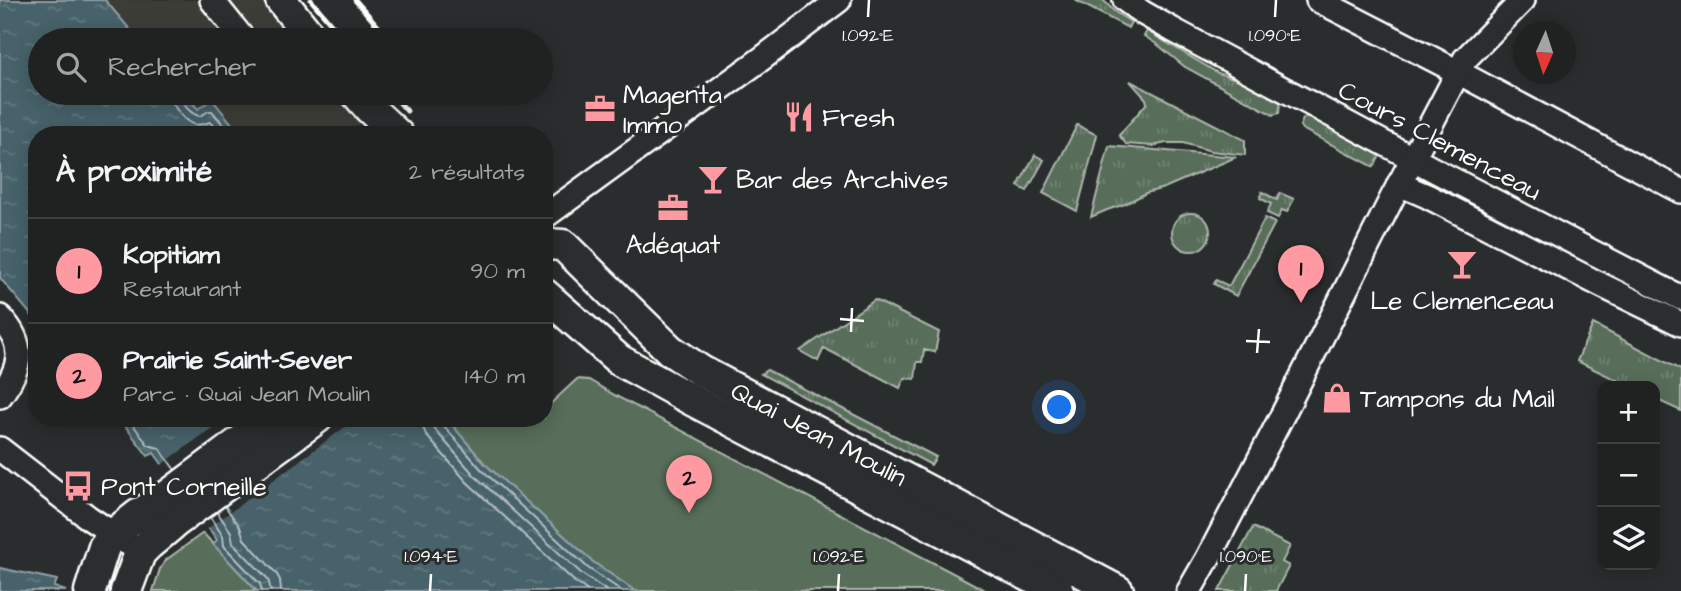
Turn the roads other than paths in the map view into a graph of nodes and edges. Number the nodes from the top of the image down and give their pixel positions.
1 (212, 0) edge
2 (281, 0) edge
3 (839, 0) edge
4 (1125, 0) edge
5 (1318, 0) edge
6 (1523, 0) edge
7 (234, 28) edge
8 (303, 28) edge
9 (1458, 72) junction
10 (366, 105) edge
11 (388, 126) edge
12 (1413, 158) junction
13 (1399, 184) junction
14 (1681, 191) edge
15 (553, 210) edge
16 (553, 244) edge
17 (1677, 288) edge
18 (553, 302) edge
19 (0, 317) edge
20 (1681, 324) edge
21 (651, 332) junction
22 (619, 360) junction
23 (0, 396) edge
24 (260, 427) edge
25 (305, 427) edge
26 (0, 449) edge
27 (114, 534) junction
28 (140, 554) junction
29 (1051, 577) edge
30 (90, 591) edge
31 (126, 591) edge
32 (1118, 591) edge
33 (1189, 591) edge

1 - 7 street
2 - 8 main road
3 - 15 street
4 - 12 street, Cours Clemenceau
5 - 9 street
6 - 9 street
9 - 12 street
9 - 14 street
10 - 11 main road
12 - 13 street
12 - 17 street, Cours Clemenceau
13 - 20 street, Cours Clemenceau
13 - 33 street
16 - 21 main road, Quai Jean Moulin
18 - 22 main road, Quai Jean Moulin
19 - 23 street
21 - 22 main road
21 - 29 main road, Quai Jean Moulin
22 - 29 main road, Quai Jean Moulin
24 - 27 main road
25 - 28 main road
26 - 27 street
27 - 28 street
27 - 30 main road
28 - 31 main road
29 - 32 main road, Quai Jean Moulin

